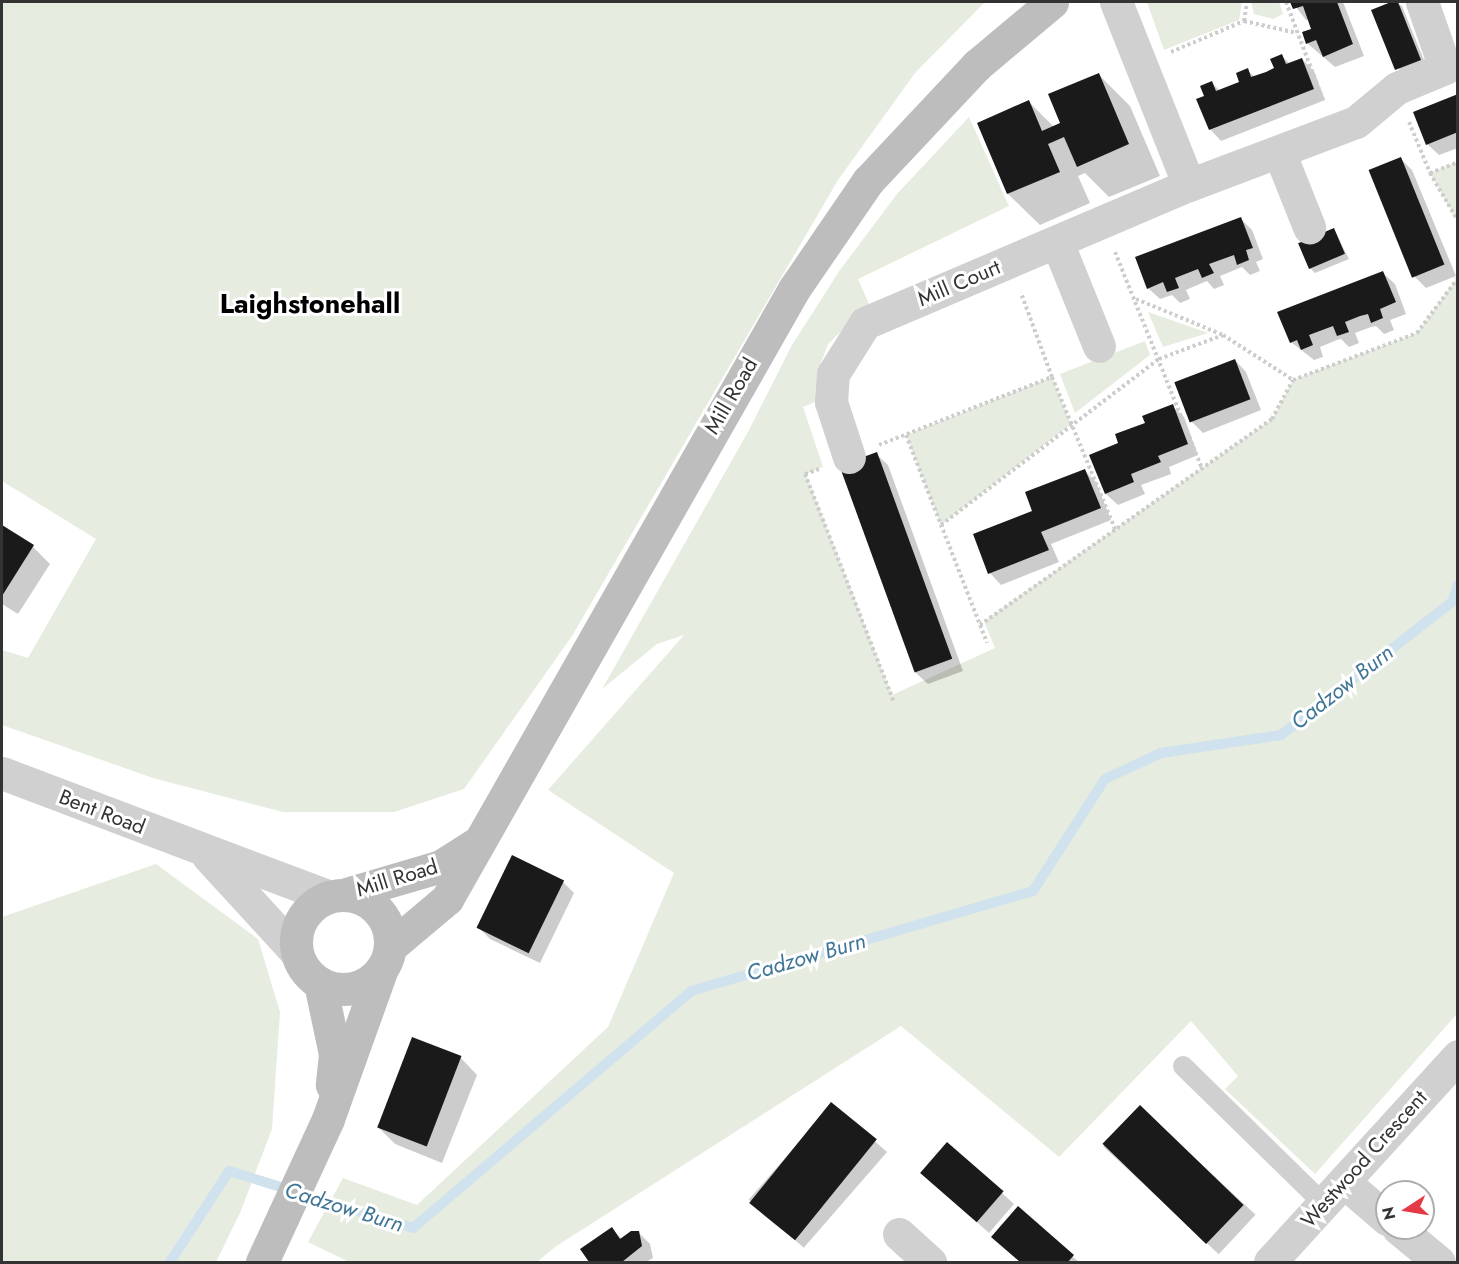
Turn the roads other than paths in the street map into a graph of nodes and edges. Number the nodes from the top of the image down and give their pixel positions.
1 (1052, 2) edge
2 (1116, 2) edge
3 (1422, 2) edge
4 (1280, 153) junction
5 (1189, 185) junction
6 (1309, 227) dead end
7 (1057, 242) junction
8 (1099, 346) dead end
9 (849, 457) road end
10 (2, 773) edge
11 (479, 841) junction
12 (202, 850) junction
13 (337, 895) junction
14 (296, 951) junction
15 (386, 959) junction
16 (320, 983) junction
17 (1458, 1056) edge
18 (1183, 1066) dead end
19 (327, 1119) junction
20 (1334, 1193) junction
21 (1375, 1213) edge
22 (899, 1234) dead end
23 (1412, 1240) edge
24 (262, 1263) edge
25 (930, 1263) edge
26 (1270, 1263) edge
27 (1438, 1263) edge

1 - 11 main road, Mill Road
2 - 5 street
3 - 4 street, Mill Court
4 - 5 street, Mill Court
4 - 6 street
5 - 7 street, Mill Court
7 - 8 street
7 - 9 street, Mill Court
10 - 12 street, Bent Road
11 - 13 main road, Mill Road
11 - 15 main road, Mill Road
12 - 13 street, Bent Road
12 - 14 street, Bent Road
13 - 14 main road
13 - 15 main road
14 - 16 main road
15 - 16 main road
15 - 19 main road
16 - 19 main road
17 - 20 street, Westwood Crescent
18 - 20 lane
19 - 24 main road
20 - 21 street
20 - 26 street, Westwood Crescent
22 - 25 street
23 - 27 street

